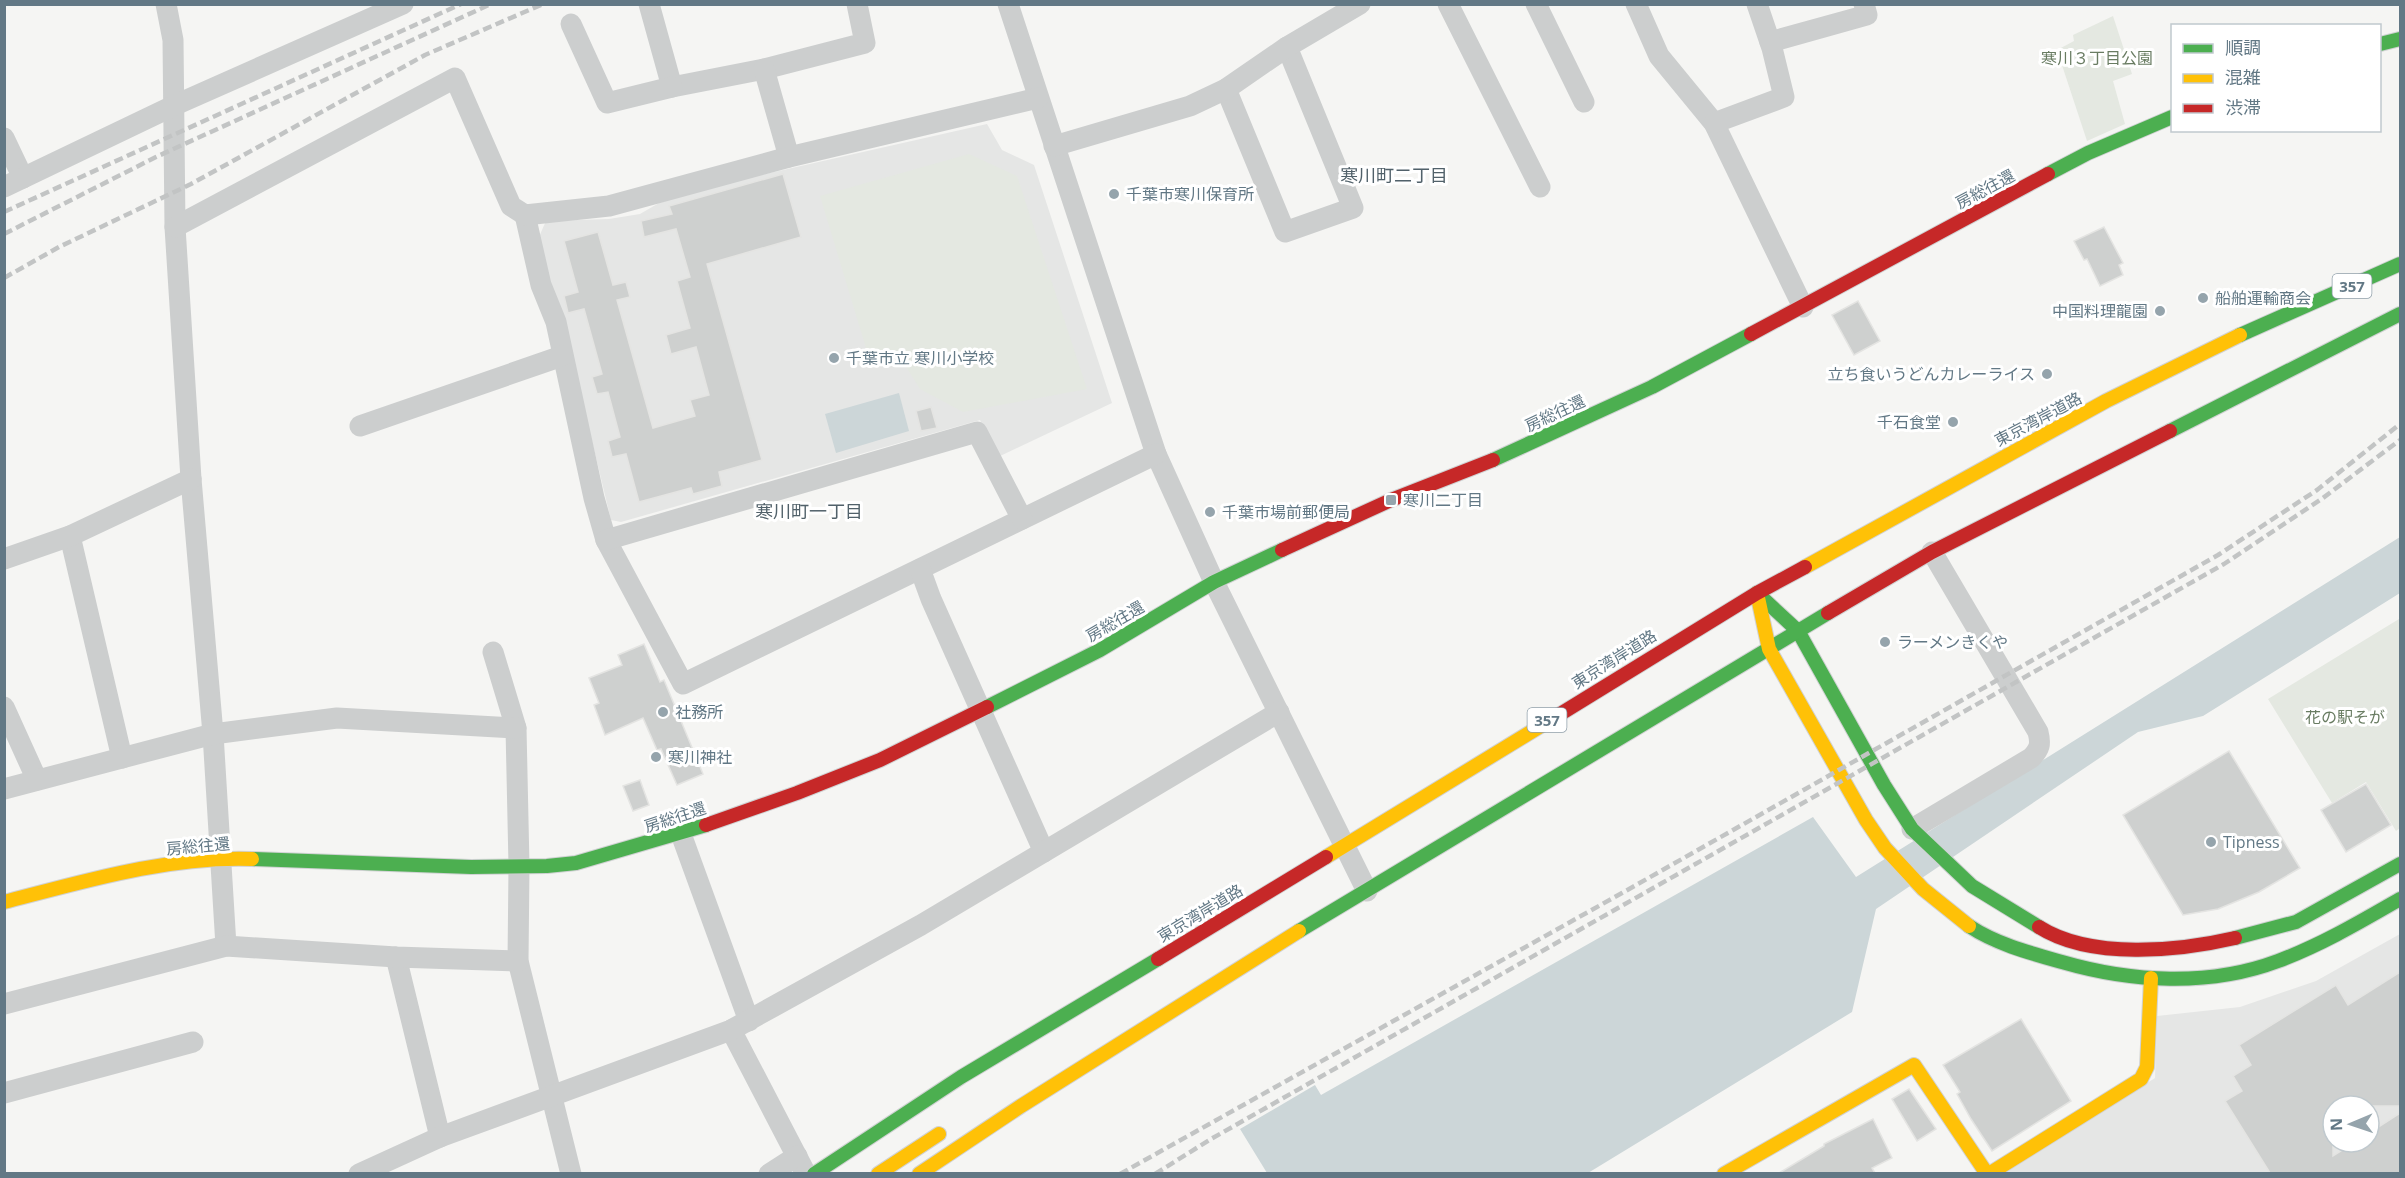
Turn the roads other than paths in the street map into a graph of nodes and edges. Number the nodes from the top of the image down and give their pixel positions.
1 (166, 4) edge
2 (403, 4) edge
3 (649, 4) edge
4 (857, 4) edge
5 (1008, 4) edge
6 (1360, 4) edge
7 (1448, 4) edge
8 (1536, 4) edge
9 (1636, 4) edge
10 (1757, 4) edge
11 (1864, 4) edge
12 (571, 24) dead end
13 (2400, 39) edge
14 (1770, 42) junction
15 (2381, 44) edge
16 (1287, 47) junction
17 (764, 69) junction
18 (672, 87) junction
19 (1226, 89) junction
20 (1038, 98) junction
21 (1584, 102) dead end
22 (173, 106) junction
23 (2171, 117) edge
24 (1714, 123) junction
25 (4, 138) edge
26 (1054, 146) junction
27 (789, 157) junction
28 (14, 182) edge
29 (1540, 187) dead end
30 (525, 215) junction
31 (175, 227) junction
32 (2400, 264) edge
33 (1803, 307) junction
34 (2400, 314) edge
35 (562, 356) junction
36 (360, 426) dead end
37 (1156, 454) junction
38 (192, 480) junction
39 (1022, 519) junction
40 (70, 536) junction
41 (606, 540) junction
42 (1932, 552) junction
43 (4, 559) edge
44 (920, 569) junction
45 (1214, 582) junction
46 (1756, 592) junction
47 (1798, 631) junction
48 (1769, 649) junction
49 (493, 652) dead end
50 (4, 707) edge
51 (980, 710) junction
52 (1279, 712) junction
53 (516, 728) junction
54 (213, 734) junction
55 (122, 758) junction
56 (37, 780) junction
57 (4, 789) edge
58 (1912, 829) junction
59 (681, 834) junction
60 (1345, 845) junction
61 (1044, 852) junction
62 (222, 858) junction
63 (2400, 864) edge
64 (519, 866) junction
65 (1367, 891) junction
66 (2400, 899) edge
67 (4, 902) edge
68 (226, 946) junction
69 (1275, 946) junction
70 (396, 957) junction
71 (518, 961) junction
72 (2151, 978) junction
73 (1170, 996) dead end
74 (4, 1004) edge
75 (740, 1026) junction
76 (193, 1042) dead end
77 (4, 1093) edge
78 (552, 1097) junction
79 (953, 1125) dead end
80 (440, 1137) junction
81 (801, 1165) edge
82 (1728, 1172) edge
83 (359, 1173) edge
84 (571, 1173) edge
85 (770, 1173) edge
86 (814, 1173) edge
87 (878, 1173) edge
88 (918, 1173) edge
89 (1988, 1173) edge

1 - 22 street
2 - 22 street
3 - 18 street
4 - 17 street
5 - 20 street
6 - 16 street
7 - 29 street
8 - 21 street
9 - 24 street
10 - 14 street
11 - 14 street
12 - 18 street
13 - 15 main road
14 - 24 street
16 - 19 street
16 - 19 street
17 - 18 street
17 - 27 street
19 - 26 street
20 - 26 street
20 - 27 street
22 - 28 street
22 - 31 street
23 - 33 main road, 房総往還
24 - 33 street
25 - 28 street
26 - 37 street
27 - 30 street
30 - 31 street
30 - 35 street
31 - 38 street
32 - 46 main road, 東京湾岸道路 / 357
33 - 45 main road, 房総往還
34 - 42 main road
35 - 36 street
35 - 41 street
37 - 39 street
37 - 45 street
38 - 40 street
38 - 54 street
39 - 41 street
39 - 44 street
40 - 43 street
40 - 55 street
41 - 44 street
42 - 47 main road
42 - 58 street
44 - 51 street
45 - 51 main road, 房総往還
45 - 52 street
46 - 47 main road
46 - 48 main road
46 - 60 main road, 東京湾岸道路 / 357
47 - 48 main road
47 - 58 main road
48 - 65 main road
48 - 72 main road
49 - 53 street
50 - 56 street
51 - 59 main road, 房総往還
51 - 61 street
52 - 60 street
52 - 61 street
53 - 54 street
53 - 64 street
54 - 55 street
54 - 62 street
55 - 56 street
56 - 57 street
58 - 63 main road
59 - 64 main road, 房総往還
59 - 75 street
60 - 65 street
60 - 86 main road, 東京湾岸道路 / 357
61 - 75 street
62 - 64 main road, 房総往還
62 - 67 main road, 房総往還
62 - 68 street
64 - 71 street
65 - 69 main road
66 - 72 main road
68 - 70 street
68 - 74 street
69 - 73 main road
69 - 88 main road
70 - 71 street
70 - 80 street
71 - 78 street
72 - 89 main road
75 - 78 street
75 - 81 street
76 - 77 street
78 - 80 street
78 - 84 street
79 - 87 main road
80 - 83 street
81 - 85 street
82 - 89 main road

